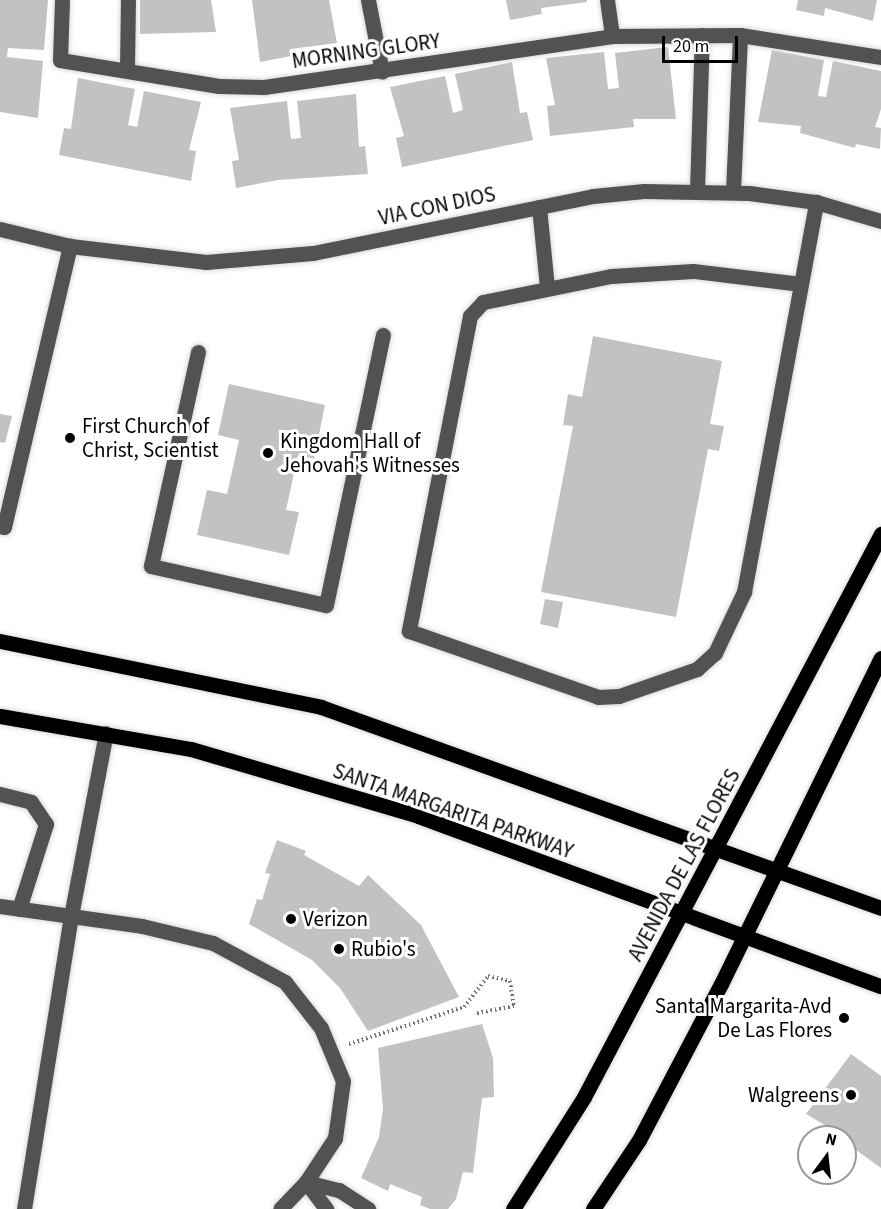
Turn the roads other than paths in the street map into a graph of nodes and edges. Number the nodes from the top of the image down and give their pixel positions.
1 (62, 0) edge
2 (128, 0) edge
3 (368, 0) edge
4 (607, 0) edge
5 (702, 35) junction
6 (740, 35) junction
7 (612, 36) junction
8 (881, 57) edge
9 (127, 69) junction
10 (382, 72) junction
11 (697, 191) junction
12 (733, 191) junction
13 (816, 202) junction
14 (539, 207) junction
15 (881, 221) edge
16 (0, 229) edge
17 (70, 246) junction
18 (801, 284) junction
19 (547, 286) junction
20 (383, 334) dead end
21 (198, 352) dead end
22 (0, 526) edge
23 (881, 534) edge
24 (0, 641) edge
25 (881, 657) edge
26 (0, 716) edge
27 (106, 733) junction
28 (0, 794) edge
29 (716, 848) junction
30 (775, 871) junction
31 (0, 906) edge
32 (881, 908) edge
33 (18, 909) junction
34 (680, 912) junction
35 (71, 916) junction
36 (745, 934) junction
37 (881, 986) edge
38 (306, 1182) junction
39 (24, 1209) edge
40 (280, 1209) edge
41 (326, 1209) edge
42 (368, 1209) edge
43 (513, 1209) edge
44 (593, 1209) edge

1 - 9 street, MORNING GLORY
2 - 9 street
3 - 10 street
4 - 7 street
5 - 6 street, MORNING GLORY
5 - 7 street, MORNING GLORY
5 - 11 street
6 - 8 street, MORNING GLORY
6 - 12 street
7 - 10 street, MORNING GLORY
9 - 10 street, MORNING GLORY
11 - 12 street, VIA CON DIOS
11 - 14 street, VIA CON DIOS
12 - 13 street, VIA CON DIOS
13 - 15 street, VIA CON DIOS
13 - 18 street
14 - 17 street, VIA CON DIOS
14 - 19 street
16 - 17 street, VIA CON DIOS
17 - 22 street
18 - 19 street
18 - 19 street
20 - 21 street
23 - 29 main road, AVENIDA DE LAS FLORES
24 - 29 main road
25 - 30 main road
26 - 27 main road, SANTA MARGARITA PARKWAY
27 - 34 main road, SANTA MARGARITA PARKWAY
27 - 35 street
28 - 33 street
29 - 30 main road
29 - 34 main road, AVENIDA DE LAS FLORES
30 - 32 main road
30 - 36 main road
31 - 33 street
33 - 35 street
34 - 36 main road, SANTA MARGARITA PARKWAY
34 - 43 main road, AVENIDA DE LAS FLORES
35 - 38 street
35 - 39 street
36 - 37 main road, SANTA MARGARITA PARKWAY
36 - 44 main road
38 - 40 street
38 - 41 street
38 - 42 street

